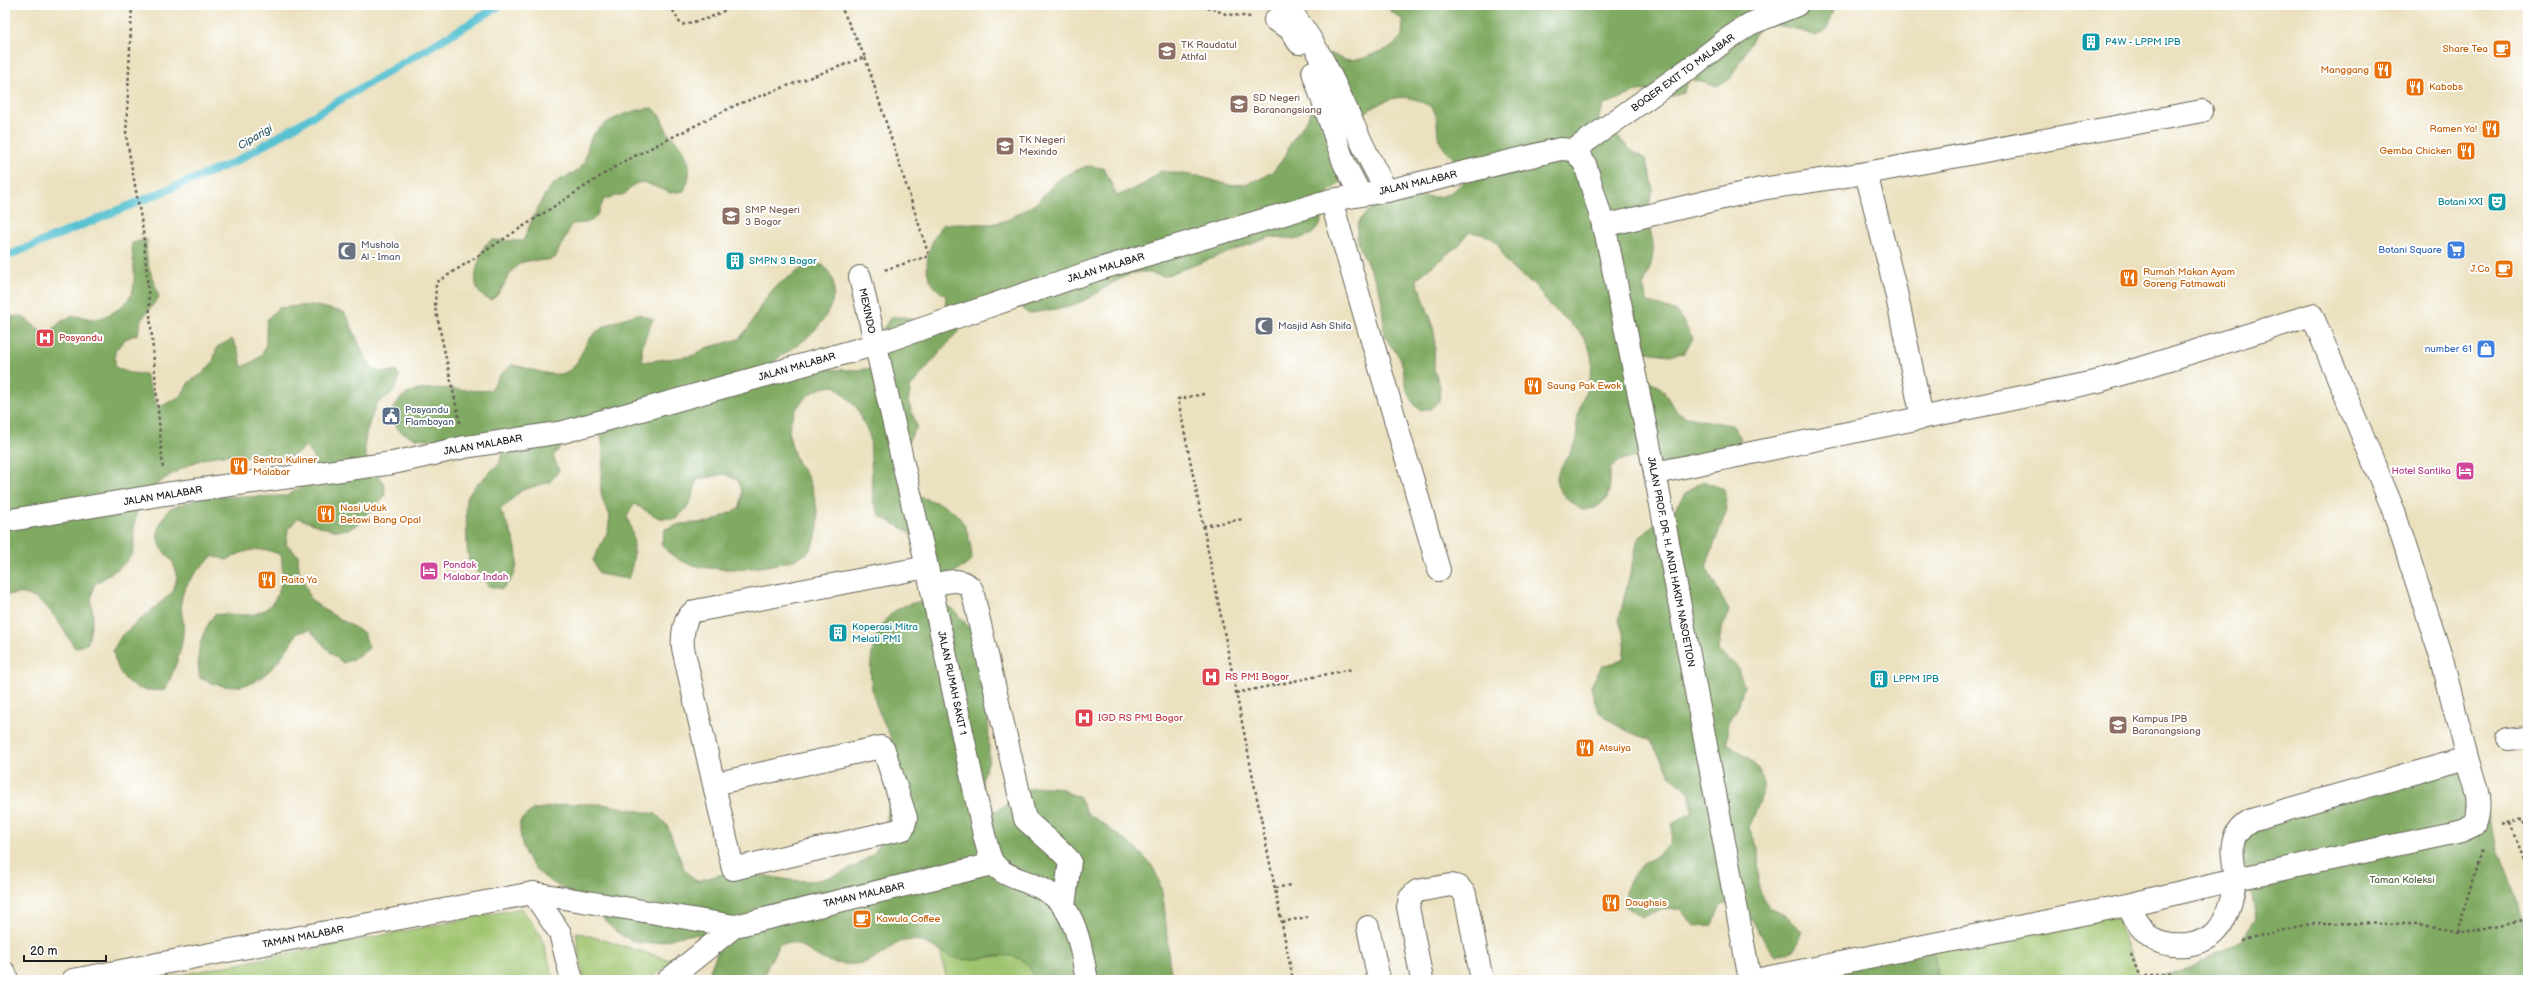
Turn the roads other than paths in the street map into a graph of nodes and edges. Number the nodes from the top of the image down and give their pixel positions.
1 (1796, 5) edge
2 (1280, 12) edge
3 (2202, 111) dead end
4 (1574, 150) junction
5 (1866, 173) junction
6 (1387, 191) junction
7 (1360, 194) junction
8 (1331, 200) junction
9 (1603, 226) junction
10 (860, 277) road end
11 (874, 345) junction
12 (1922, 418) junction
13 (1655, 473) junction
14 (5, 521) edge
15 (1439, 570) dead end
16 (929, 576) junction
17 (2467, 758) junction
18 (714, 784) junction
19 (994, 864) junction
20 (2236, 880) junction
21 (533, 893) junction
22 (2127, 905) junction
23 (1064, 906) junction
24 (735, 926) junction
25 (1368, 928) dead end
26 (5, 973) edge
27 (7, 980) edge
28 (73, 980) edge
29 (572, 980) edge
30 (668, 980) edge
31 (1087, 980) edge
32 (1379, 980) edge
33 (1422, 980) edge
34 (1482, 980) edge
35 (1750, 980) edge
36 (1754, 980) edge

1 - 4 street, BOQER EXIT TO MALABAR
2 - 6 street
2 - 7 street
3 - 5 street
4 - 6 street, JALAN MALABAR
4 - 9 street, JALAN PROF. DR. H. ANDI HAKIM NASOETION
5 - 9 street
5 - 12 street
6 - 7 street, JALAN MALABAR
7 - 8 street, JALAN MALABAR
8 - 11 street, JALAN MALABAR
8 - 15 street
9 - 13 street, JALAN PROF. DR. H. ANDI HAKIM NASOETION
10 - 11 street, MEXINDO
11 - 14 street, JALAN MALABAR
11 - 16 street, JALAN RUMAH SAKIT 1
12 - 13 street
12 - 17 street
13 - 35 street, JALAN PROF. DR. H. ANDI HAKIM NASOETION
16 - 18 street
16 - 19 street, JALAN RUMAH SAKIT 1
16 - 23 street
17 - 20 street
17 - 20 street
18 - 18 street
19 - 23 street
19 - 24 street, TAMAN MALABAR
20 - 22 street
20 - 22 street
21 - 24 street, TAMAN MALABAR
21 - 28 street, TAMAN MALABAR
21 - 29 street
22 - 36 street
23 - 31 street
24 - 30 street, TAMAN MALABAR
25 - 32 street
26 - 27 street
33 - 34 street

